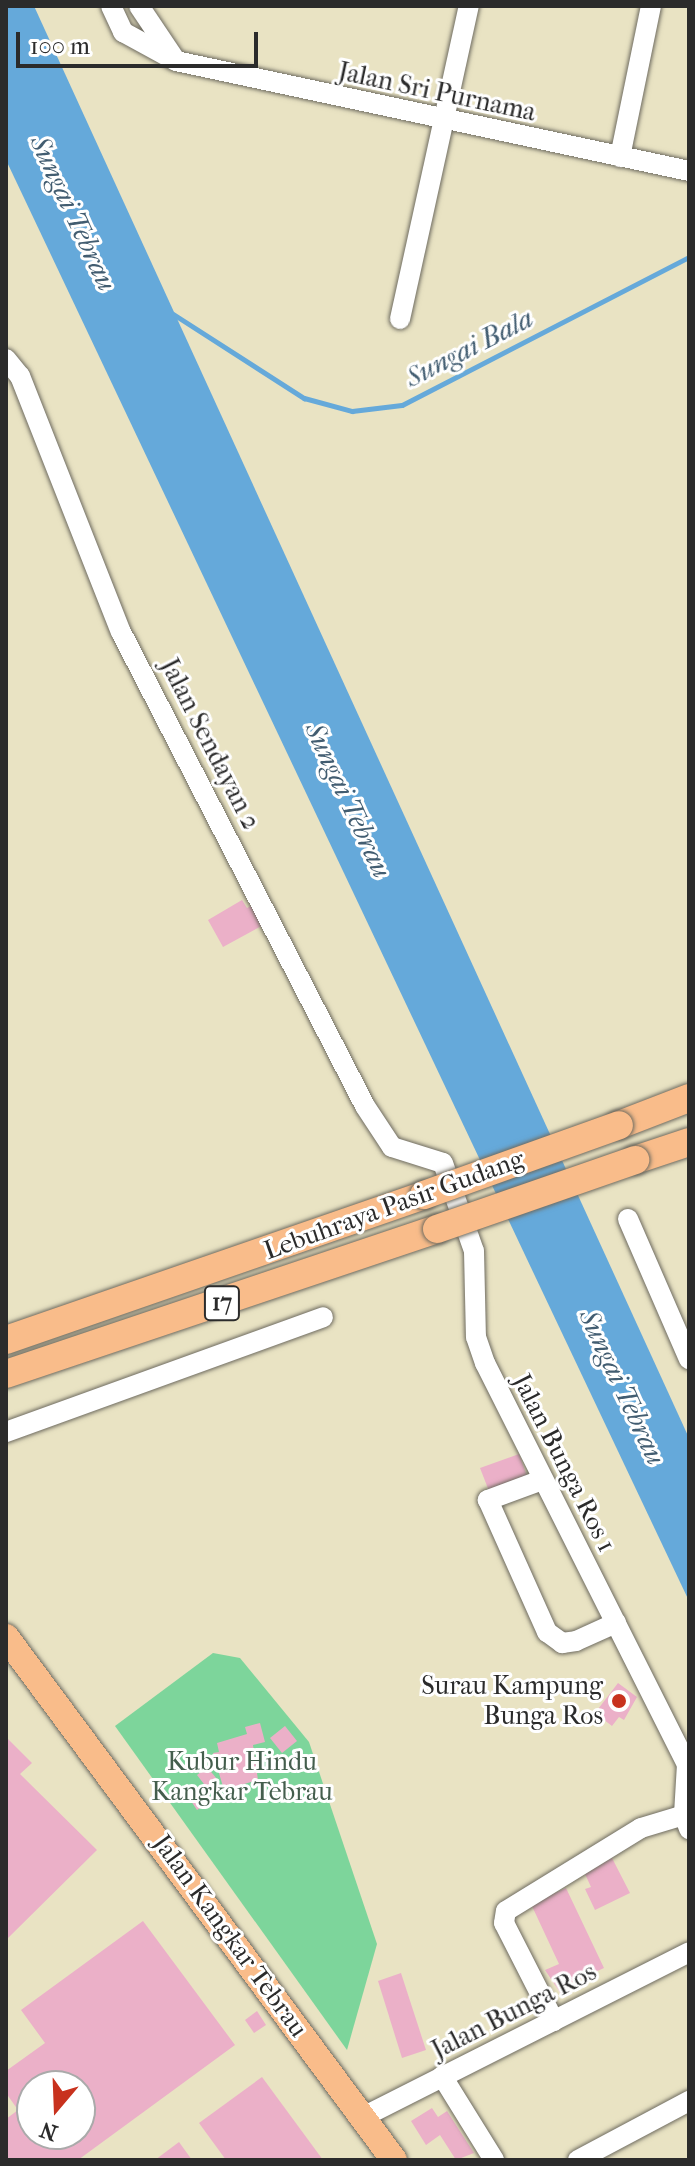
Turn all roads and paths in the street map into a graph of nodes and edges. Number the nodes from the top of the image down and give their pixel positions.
1 (111, 6) edge
2 (139, 6) edge
3 (469, 6) edge
4 (651, 6) edge
5 (176, 61) junction
6 (446, 120) junction
7 (620, 157) junction
8 (689, 171) edge
9 (400, 319) dead end
10 (6, 359) edge
11 (689, 1098) edge
12 (689, 1142) edge
13 (390, 1145) joint
14 (628, 1219) dead end
15 (323, 1317) dead end
16 (6, 1340) edge
17 (689, 1359) edge
18 (6, 1374) edge
19 (6, 1432) edge
20 (542, 1480) junction
21 (616, 1623) junction
22 (6, 1638) edge
23 (6, 1668) edge
24 (41, 1684) junction
25 (686, 1822) edge
26 (689, 1952) edge
27 (554, 2021) junction
28 (442, 2076) junction
29 (689, 2101) edge
30 (363, 2117) junction
31 (394, 2160) edge
32 (494, 2160) edge
33 (578, 2160) edge

1 - 5 street, Jalan Sri Purnama
2 - 5 street
3 - 6 street
4 - 7 street
5 - 6 street, Jalan Sri Purnama
6 - 7 street, Jalan Sri Purnama
6 - 9 street
7 - 8 street, Jalan Sri Purnama
10 - 13 street, Jalan Sendayan 2
11 - 16 highway, Lebuhraya Pasir Gudang / 17, bridge
12 - 18 highway, Lebuhraya Pasir Gudang / 17, bridge
13 - 20 street, Jalan Bunga Ros 1
14 - 17 street
15 - 19 street
20 - 21 street, Jalan Bunga Ros 1
20 - 21 street
21 - 25 street, Jalan Bunga Ros 1
22 - 24 main road, Jalan Kangkar Tebrau
23 - 24 main road
24 - 30 main road, Jalan Kangkar Tebrau
25 - 27 street
26 - 27 street, Jalan Bunga Ros
27 - 28 street, Jalan Bunga Ros
28 - 30 street, Jalan Bunga Ros
28 - 32 street
29 - 33 street
30 - 31 main road, Jalan Kangkar Tebrau

